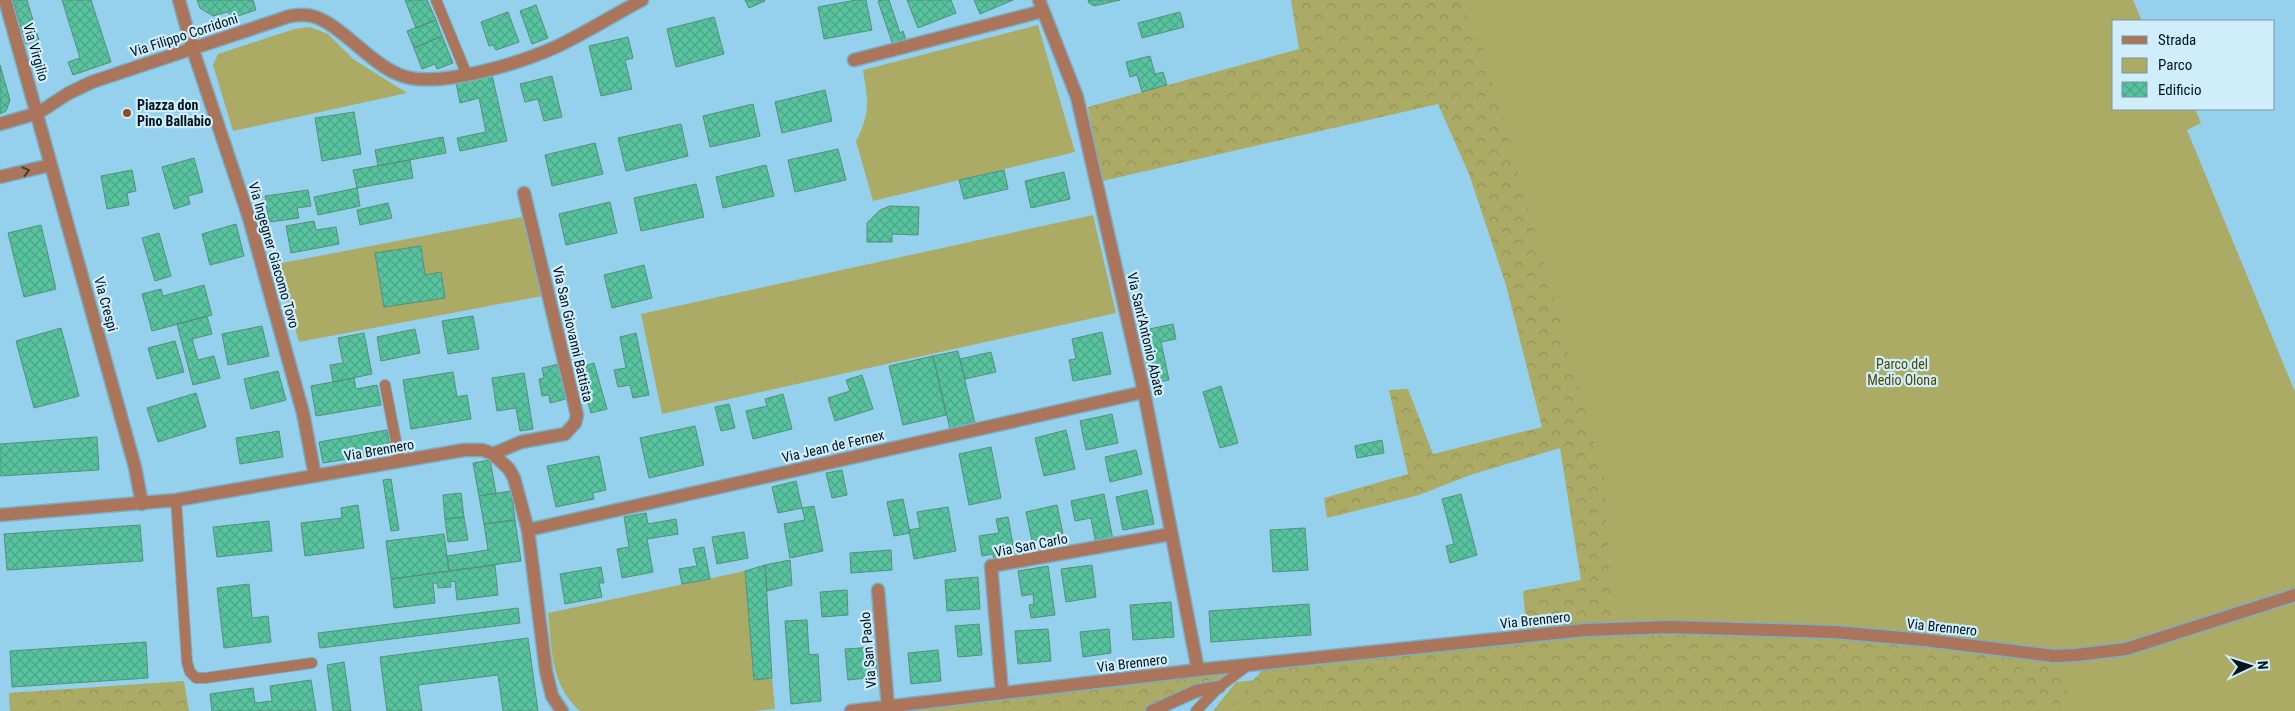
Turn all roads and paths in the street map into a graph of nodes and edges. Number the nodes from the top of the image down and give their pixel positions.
1 (5, 0) edge
2 (179, 0) edge
3 (436, 0) edge
4 (642, 0) edge
5 (1041, 5) edge
6 (192, 47) junction
7 (854, 60) dead end
8 (467, 75) junction
9 (38, 113) junction
10 (0, 124) edge
11 (52, 165) junction
12 (0, 177) edge
13 (524, 193) dead end
14 (385, 385) dead end
15 (1144, 392) junction
16 (493, 454) junction
17 (400, 462) junction
18 (314, 476) junction
19 (176, 500) junction
20 (142, 504) junction
21 (0, 515) edge
22 (528, 530) junction
23 (1171, 534) junction
24 (878, 590) dead end
25 (2295, 595) edge
26 (312, 663) dead end
27 (1247, 666) junction
28 (1198, 670) junction
29 (1219, 687) junction
30 (1002, 693) junction
31 (888, 707) junction
32 (562, 711) edge
33 (851, 711) edge
34 (1152, 711) edge
35 (1196, 711) edge

1 - 9 street, Via Virgilio
2 - 6 street, Via Ingegner Giacomo Tovo
3 - 8 lane
4 - 8 street, Via Filippo Corridoni
5 - 7 street, Via Sant'Antonio Abate
5 - 15 street, Via Sant'Antonio Abate
6 - 8 street, Via Filippo Corridoni
6 - 9 street, Via Filippo Corridoni
6 - 18 street, Via Ingegner Giacomo Tovo
9 - 10 street, Via Filippo Corridoni
9 - 11 street, Via Crespi
12 -> 11 street
11 - 20 street, Via Crespi
13 - 16 street, Via San Giovanni Battista
14 - 17 lane
15 - 22 street, Via Jean de Fernex
15 - 23 street, Via Sant'Antonio Abate
16 - 17 street, Via Brennero
16 - 22 street
17 - 18 street, Via Brennero
18 - 19 street, Via Brennero
19 - 20 street, Via Brennero
19 - 26 lane
20 - 21 street, Via Brennero
22 - 32 street
23 - 28 street, Via Sant'Antonio Abate
23 - 30 street, Via San Carlo
24 - 31 street, Via San Paolo
25 - 27 street, Via Brennero
27 - 28 street, Via Brennero
27 - 29 lane
28 - 30 street, Via Brennero
29 - 34 street
29 - 35 lane
30 - 31 street, Via Brennero
31 - 33 street, Via Brennero

